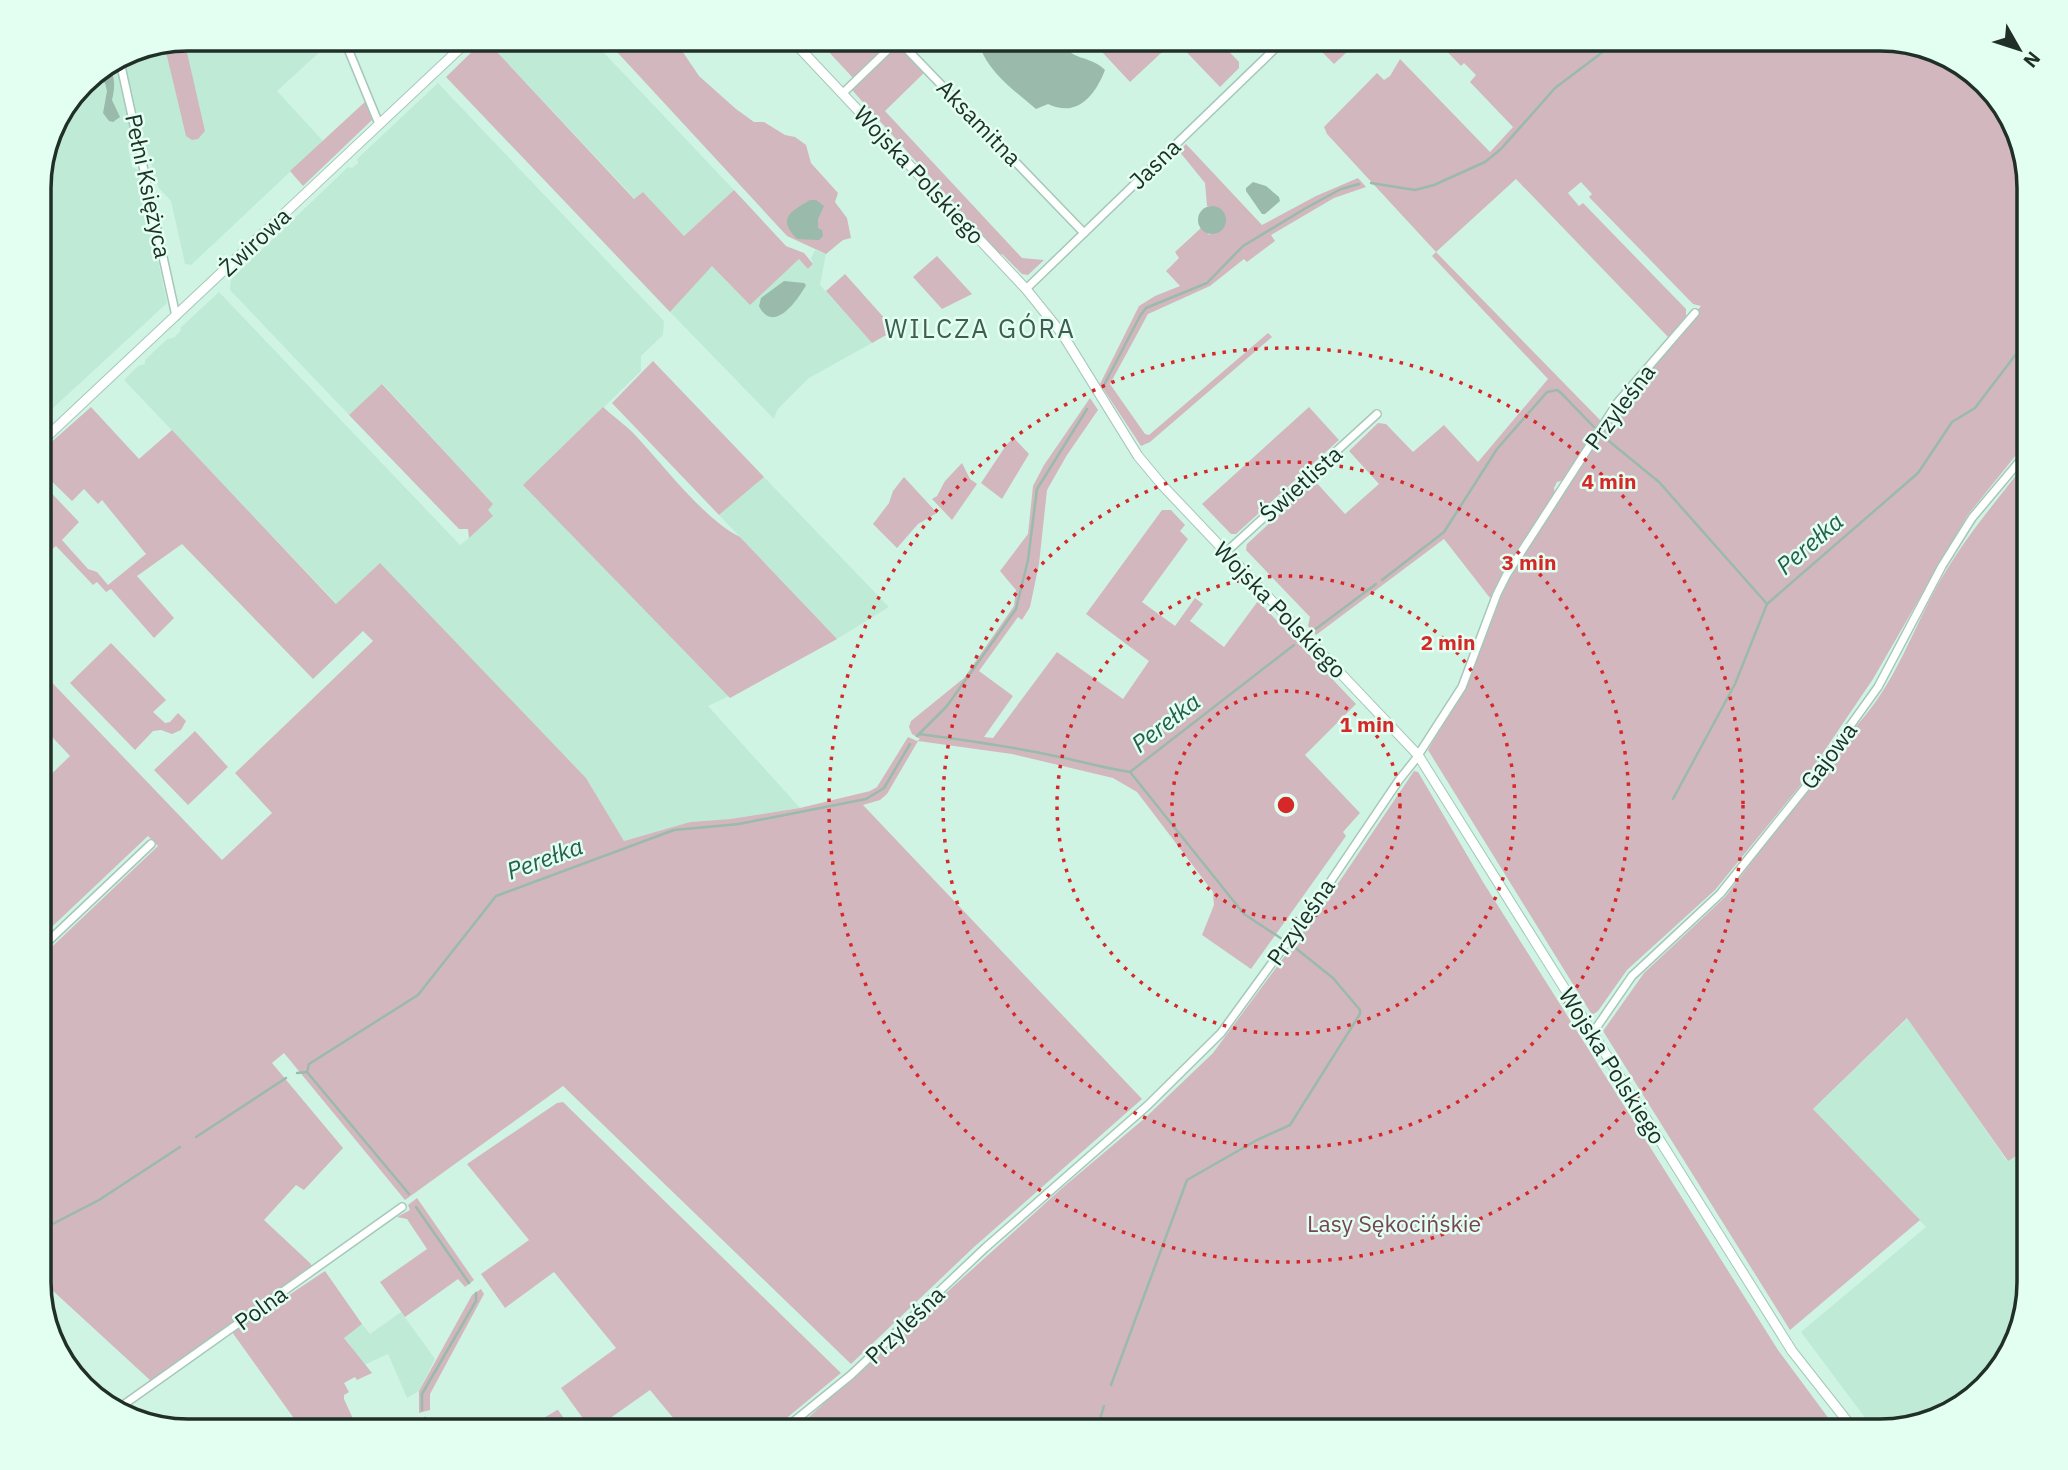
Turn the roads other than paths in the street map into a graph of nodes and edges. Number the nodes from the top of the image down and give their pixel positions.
1 (349, 51) edge
2 (456, 51) edge
3 (803, 51) edge
4 (887, 51) edge
5 (909, 51) edge
6 (1272, 51) edge
7 (122, 67) edge
8 (843, 93) junction
9 (379, 124) junction
10 (1084, 233) junction
11 (1026, 289) junction
12 (1695, 313) dead end
13 (176, 316) junction
14 (1377, 414) dead end
15 (51, 433) edge
16 (2017, 464) edge
17 (1224, 553) junction
18 (1419, 755) junction
19 (150, 844) dead end
20 (51, 939) edge
21 (1592, 1034) junction
22 (402, 1207) dead end
23 (125, 1404) edge
24 (798, 1419) edge
25 (1845, 1419) edge

1 - 9 street
2 - 9 street, Żwirowa
3 - 8 street, Wojska Polskiego
4 - 8 street, Aksamitna
5 - 10 street, Aksamitna
6 - 10 street, Jasna
7 - 13 street, Pełni Księżyca
8 - 11 street, Wojska Polskiego
9 - 13 street, Żwirowa
10 - 11 street, Jasna
11 - 17 street, Wojska Polskiego
12 - 18 street, Przyleśna
13 - 15 street, Żwirowa
14 - 17 street, Świetlista
16 - 21 street, Gajowa
17 - 18 street, Wojska Polskiego
18 - 21 street, Wojska Polskiego
18 - 24 street, Przyleśna
19 - 20 street
21 - 25 street, Wojska Polskiego
22 - 23 street, Polna

